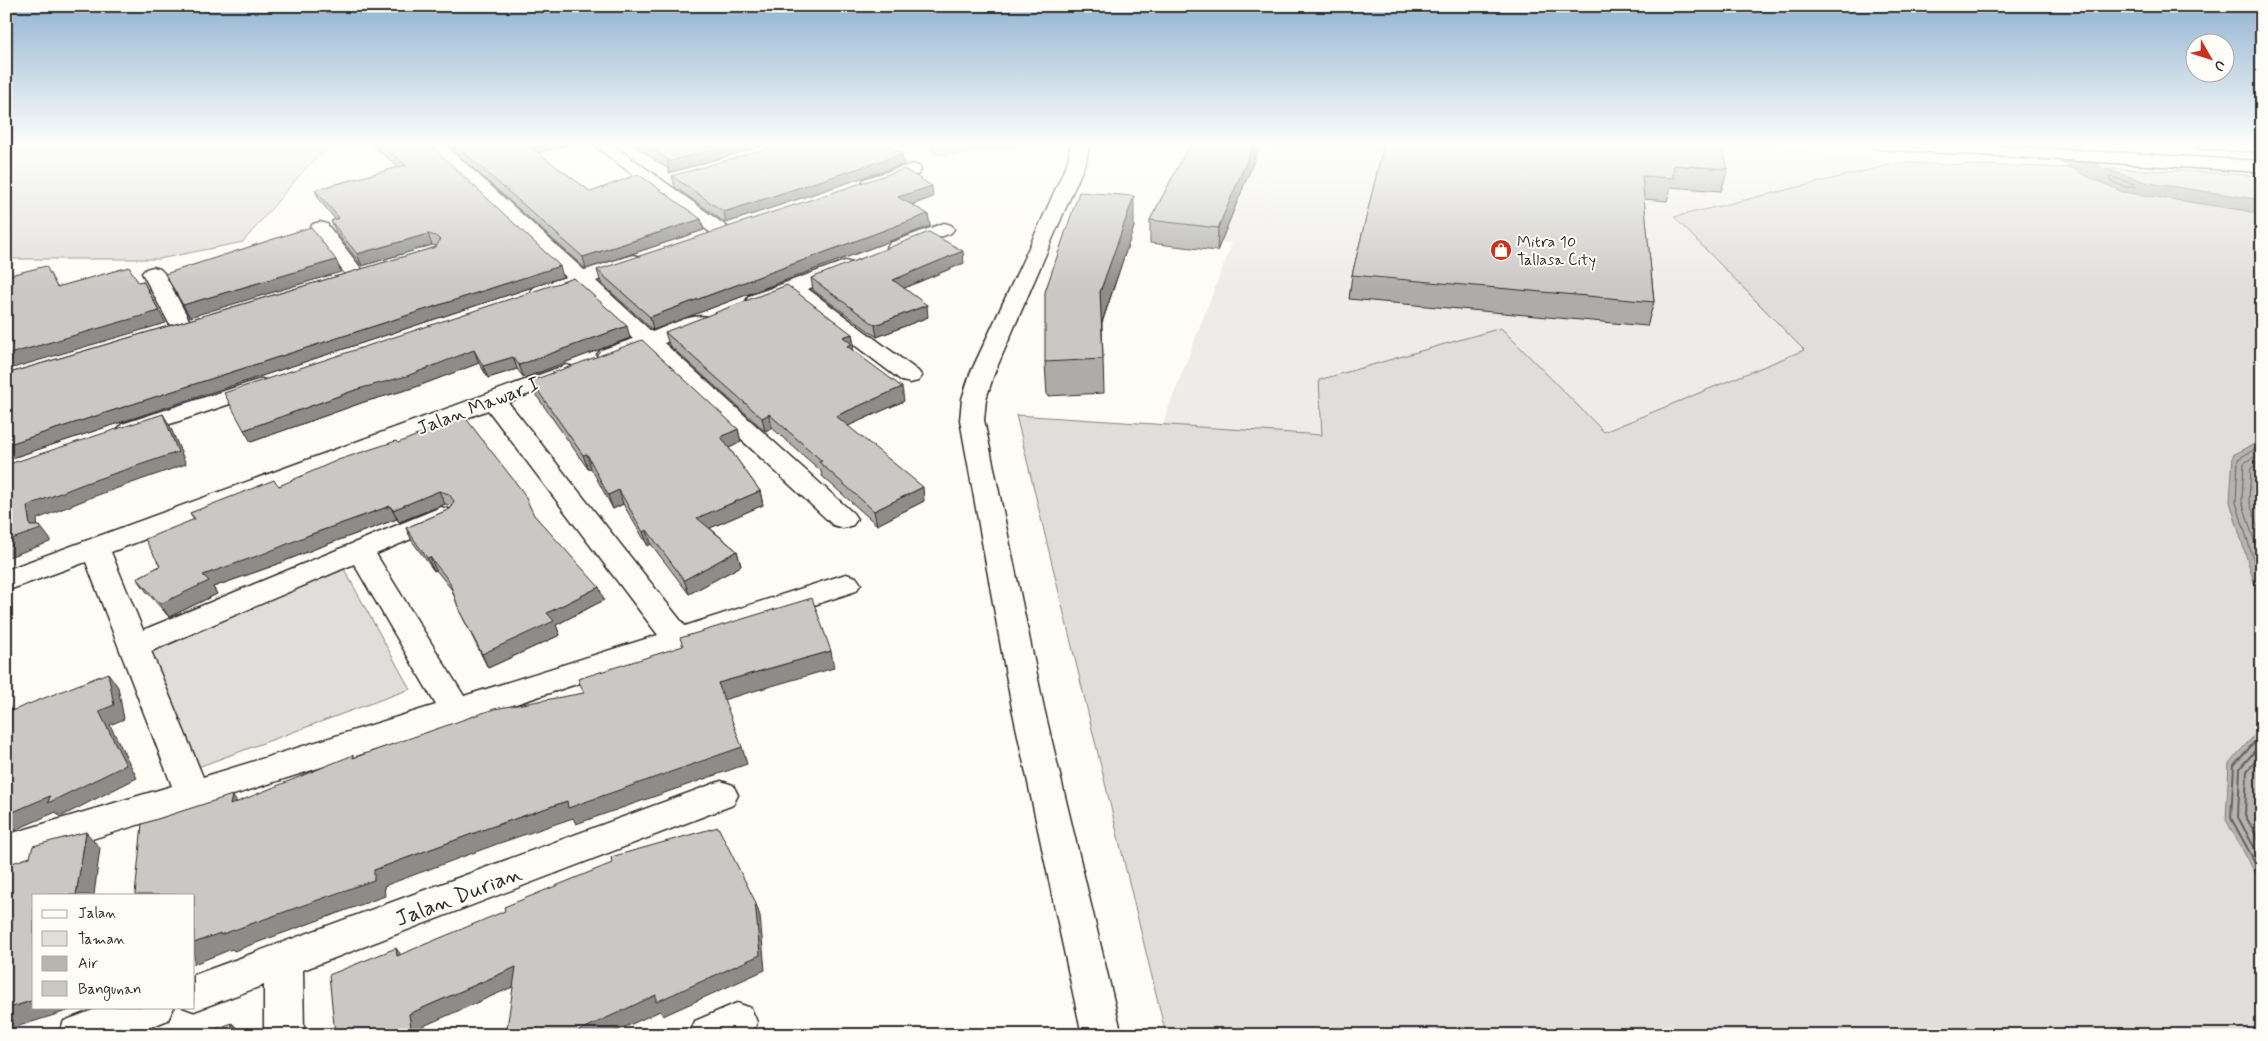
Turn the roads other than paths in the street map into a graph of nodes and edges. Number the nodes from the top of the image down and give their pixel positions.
1 (488, 193) edge
2 (673, 193) edge
3 (1063, 193) edge
4 (320, 228) dead end
5 (944, 229) dead end
6 (694, 241) edge
7 (657, 253) edge
8 (153, 273) dead end
9 (356, 275) edge
10 (582, 278) junction
11 (793, 288) junction
12 (526, 297) edge
13 (182, 327) edge
14 (648, 340) junction
15 (910, 376) dead end
16 (280, 379) edge
17 (493, 399) junction
18 (110, 436) edge
19 (444, 515) edge
20 (843, 519) dead end
21 (95, 548) junction
22 (360, 551) junction
23 (6, 581) edge
24 (846, 584) dead end
25 (678, 639) junction
26 (134, 646) junction
27 (457, 712) junction
28 (193, 795) junction
29 (721, 795) dead end
30 (6, 850) edge
31 (283, 961) junction
32 (195, 993) edge
33 (151, 1008) edge
34 (78, 1035) edge
35 (284, 1035) edge
36 (1102, 1035) edge

1 - 10 street
2 - 6 street
3 - 36 street
4 - 9 street
5 - 11 street, Jalan Mawar I
7 - 10 street
8 - 13 street
10 - 12 street
10 - 14 street
11 - 14 street, Jalan Mawar I
11 - 15 street
14 - 17 street, Jalan Mawar I
14 - 20 street
16 - 18 street
17 - 21 street, Jalan Mawar I
17 - 25 street
19 - 22 street
21 - 23 street, Jalan Mawar I
21 - 26 street
22 - 26 street
22 - 27 street
24 - 25 street
25 - 27 street
26 - 28 street
27 - 28 street
28 - 30 street
29 - 31 street, Jalan Durian
31 - 32 street, Jalan Durian
31 - 35 street
33 - 34 street

